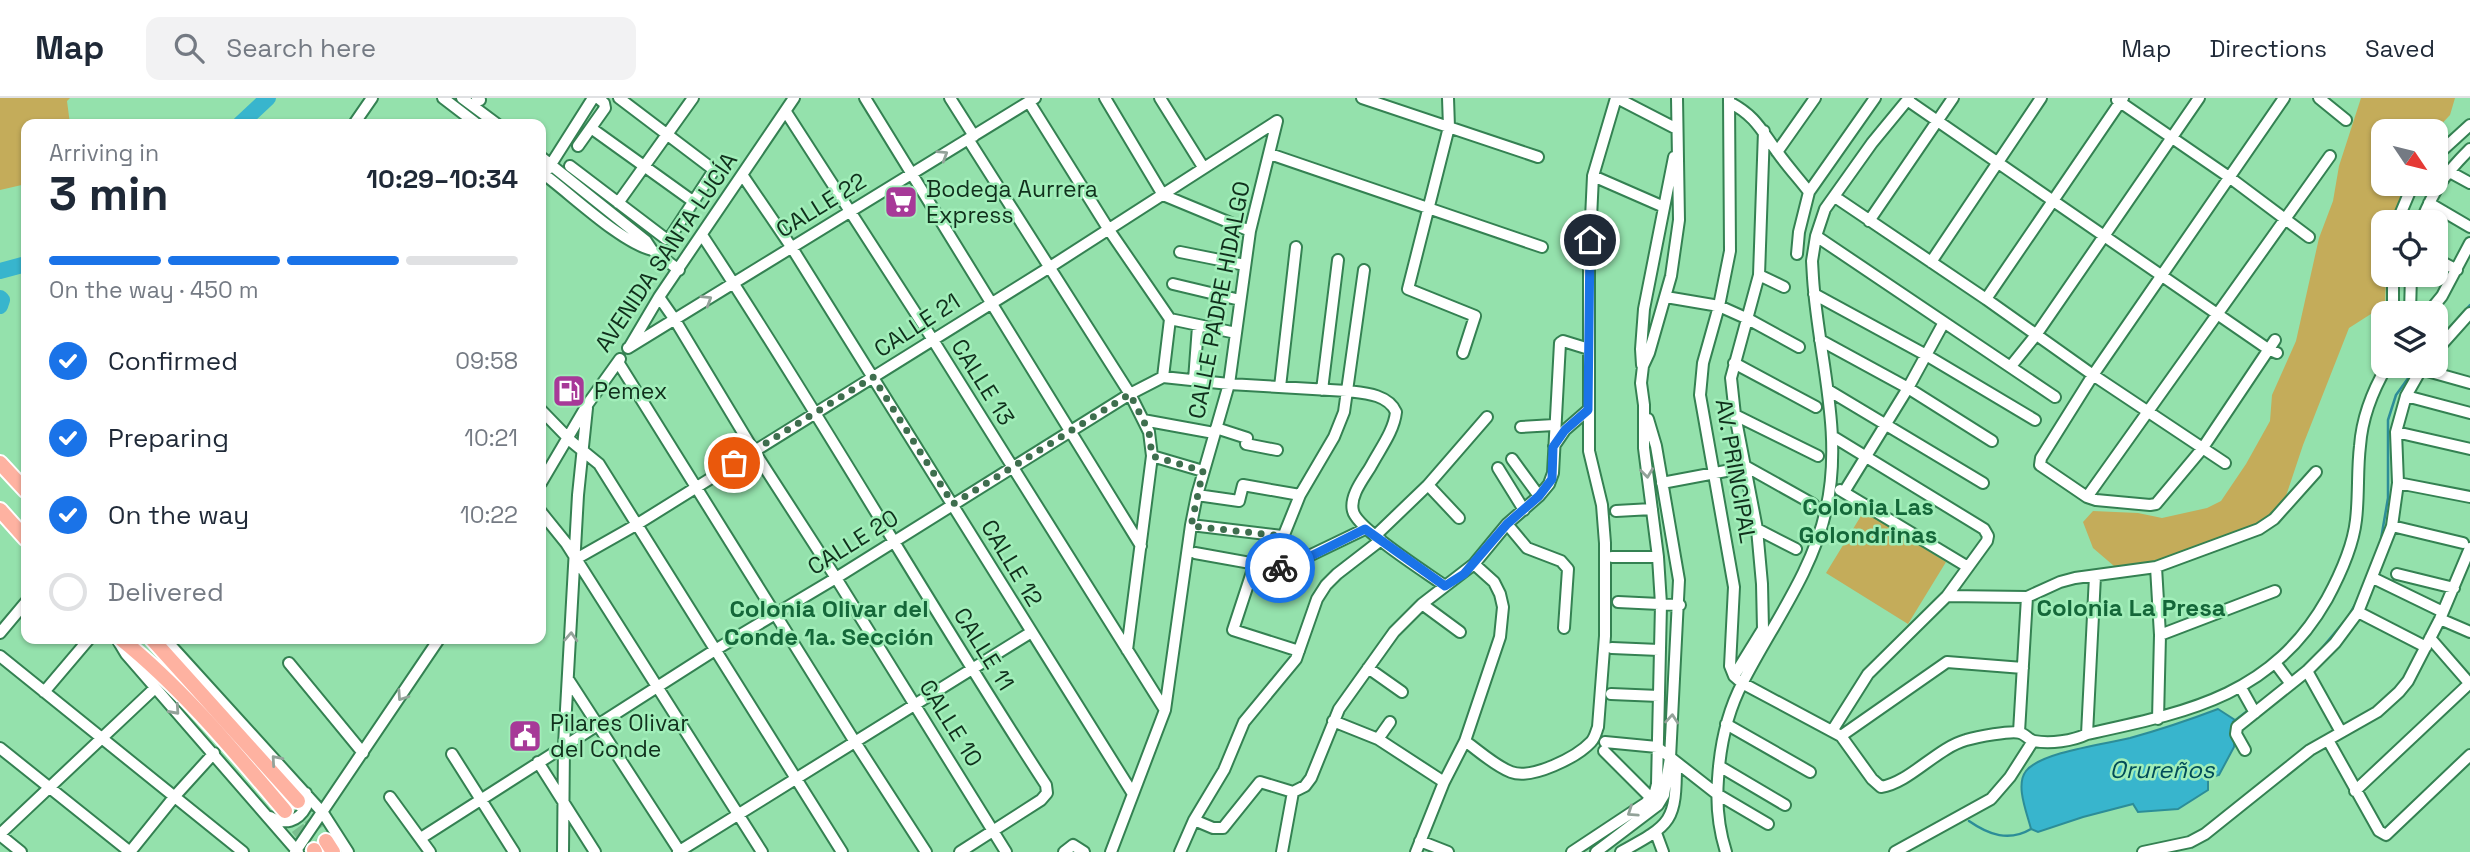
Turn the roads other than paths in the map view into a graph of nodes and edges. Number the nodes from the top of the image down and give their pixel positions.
1 (372, 98) edge
2 (443, 98) edge
3 (462, 98) edge
4 (595, 98) edge
5 (619, 98) edge
6 (693, 98) edge
7 (794, 98) edge
8 (865, 98) edge
9 (950, 98) edge
10 (1104, 98) edge
11 (1160, 98) edge
12 (1362, 98) edge
13 (1448, 98) edge
14 (1617, 98) edge
15 (1677, 98) edge
16 (1815, 98) edge
17 (1875, 98) edge
18 (1953, 98) edge
19 (2041, 98) edge
20 (2199, 98) edge
21 (2284, 98) edge
22 (2319, 98) edge
23 (1908, 99) edge
24 (2119, 99) edge
25 (1032, 100) edge
26 (1729, 100) edge
27 (786, 112) junction
28 (357, 119) edge
29 (470, 119) edge
30 (490, 119) edge
31 (1938, 120) junction
32 (2346, 120) dead end
33 (1277, 121) joint
34 (2470, 125) edge
35 (1449, 127) junction
36 (591, 128) junction
37 (1764, 131) junction
38 (667, 133) junction
39 (1678, 133) junction
40 (2172, 137) junction
41 (971, 138) junction
42 (2448, 145) edge
43 (578, 146) dead end
44 (2470, 149) edge
45 (1777, 152) junction
46 (1270, 154) junction
47 (2330, 156) dead end
48 (1538, 157) dead end
49 (1996, 162) junction
50 (570, 166) dead end
51 (644, 167) junction
52 (1203, 167) junction
53 (546, 169) edge
54 (546, 171) edge
55 (2448, 171) joint
56 (911, 175) junction
57 (743, 176) junction
58 (1592, 176) junction
59 (2230, 177) junction
60 (2470, 183) edge
61 (1809, 192) junction
62 (1163, 195) junction
63 (2432, 196) edge
64 (1835, 197) junction
65 (2052, 201) junction
66 (694, 202) junction
67 (618, 203) junction
68 (2429, 203) junction
69 (1664, 206) junction
70 (1427, 209) junction
71 (2426, 210) edge
72 (850, 212) junction
73 (1869, 221) junction
74 (2284, 221) junction
75 (2470, 227) edge
76 (1109, 230) junction
77 (1250, 232) junction
78 (702, 235) junction
79 (1816, 236) junction
80 (2105, 237) junction
81 (2309, 237) dead end
82 (2470, 243) edge
83 (1296, 247) dead end
84 (1542, 247) dead end
85 (792, 248) junction
86 (1180, 252) dead end
87 (1797, 254) dead end
88 (1338, 260) dead end
89 (1931, 262) junction
90 (1245, 265) junction
91 (2448, 265) edge
92 (1050, 267) junction
93 (679, 270) junction
94 (1364, 270) dead end
95 (2457, 270) junction
96 (1759, 275) junction
97 (2162, 275) junction
98 (734, 284) junction
99 (1173, 284) dead end
100 (1784, 287) dead end
101 (1814, 294) junction
102 (659, 297) junction
103 (1666, 297) junction
104 (1986, 299) junction
105 (1240, 300) junction
106 (2438, 301) edge
107 (992, 302) junction
108 (1719, 306) junction
109 (2470, 313) edge
110 (2216, 314) junction
111 (1748, 318) junction
112 (1170, 319) junction
113 (675, 320) junction
114 (1943, 324) junction
115 (1198, 326) junction
116 (1236, 333) junction
117 (2036, 335) junction
118 (2448, 338) edge
119 (933, 340) junction
120 (1820, 340) junction
121 (1799, 347) dead end
122 (628, 348) junction
123 (1589, 349) junction
124 (1463, 353) dead end
125 (1926, 355) junction
126 (618, 362) junction
127 (1734, 363) junction
128 (1643, 366) junction
129 (2011, 366) junction
130 (2093, 376) junction
131 (2448, 376) edge
132 (873, 377) junction
133 (1163, 377) junction
134 (2382, 378) edge
135 (2416, 378) edge
136 (1194, 380) junction
137 (2470, 383) edge
138 (1229, 384) junction
139 (1280, 387) junction
140 (1908, 387) junction
141 (1322, 390) junction
142 (1828, 390) junction
143 (1347, 391) junction
144 (1130, 394) junction
145 (2406, 396) junction
146 (2055, 397) dead end
147 (587, 405) junction
148 (1644, 405) junction
149 (1816, 407) dead end
150 (1588, 410) junction
151 (2149, 412) junction
152 (814, 414) junction
153 (2470, 414) edge
154 (546, 415) edge
155 (1735, 415) junction
156 (1487, 417) dead end
157 (2035, 420) dead end
158 (1143, 421) junction
159 (1554, 425) junction
160 (1885, 425) junction
161 (1521, 427) dead end
162 (1070, 430) junction
163 (1215, 431) junction
164 (2396, 432) junction
165 (568, 436) junction
166 (1832, 436) junction
167 (1992, 440) dead end
168 (1553, 447) junction
169 (2202, 449) junction
170 (2470, 449) edge
171 (1278, 450) dead end
172 (584, 451) junction
173 (754, 451) junction
174 (1152, 456) junction
175 (1818, 456) dead end
176 (1865, 457) junction
177 (1512, 459) dead end
178 (0, 463) edge
179 (2225, 463) dead end
180 (1012, 467) junction
181 (1746, 467) junction
182 (1499, 468) dead end
183 (1203, 471) junction
184 (2316, 472) dead end
185 (546, 474) edge
186 (1716, 475) junction
187 (1662, 483) junction
188 (1983, 483) dead end
189 (2398, 483) junction
190 (1428, 485) junction
191 (21, 486) edge
192 (696, 487) junction
193 (1830, 487) junction
194 (1844, 492) junction
195 (1197, 495) junction
196 (1300, 495) junction
197 (1539, 496) junction
198 (2087, 497) junction
199 (2470, 497) edge
200 (953, 504) junction
201 (1813, 504) dead end
202 (1652, 509) junction
203 (0, 510) edge
204 (1524, 510) junction
205 (1616, 511) dead end
206 (546, 518) edge
207 (1459, 518) dead end
208 (1507, 524) junction
209 (636, 525) junction
210 (1191, 526) junction
211 (2392, 526) junction
212 (1365, 529) junction
213 (1757, 529) junction
214 (21, 533) edge
215 (1282, 536) junction
216 (1378, 538) junction
217 (895, 540) junction
218 (1141, 546) junction
219 (2467, 546) edge
220 (1796, 549) dead end
221 (1195, 553) dead end
222 (1612, 557) dead end
223 (1658, 558) junction
224 (576, 559) junction
225 (1255, 563) junction
226 (1474, 564) junction
227 (1271, 567) junction
228 (2156, 567) junction
229 (1968, 568) junction
230 (2397, 573) dead end
231 (2095, 576) junction
232 (836, 578) junction
233 (2373, 578) junction
234 (1445, 586) junction
235 (2454, 588) junction
236 (2275, 591) dead end
237 (1947, 596) junction
238 (2028, 597) junction
239 (1618, 602) dead end
240 (1422, 604) junction
241 (1661, 604) junction
242 (1680, 605) junction
243 (21, 608) edge
244 (2358, 611) junction
245 (775, 614) junction
246 (2442, 615) junction
247 (1564, 628) dead end
248 (1460, 632) dead end
249 (2470, 632) edge
250 (0, 633) edge
251 (1030, 633) junction
252 (2160, 635) junction
253 (2428, 643) junction
254 (85, 644) edge
255 (121, 644) edge
256 (126, 644) edge
257 (157, 644) edge
258 (169, 644) edge
259 (436, 644) edge
260 (1612, 648) dead end
261 (715, 650) junction
262 (1127, 650) junction
263 (1660, 650) junction
264 (1299, 651) junction
265 (0, 656) edge
266 (289, 663) dead end
267 (2276, 664) junction
268 (1368, 668) junction
269 (2023, 668) junction
270 (971, 670) junction
271 (2307, 671) junction
272 (568, 679) junction
273 (1738, 680) junction
274 (2470, 683) edge
275 (2291, 684) junction
276 (658, 686) junction
277 (155, 688) junction
278 (2241, 689) junction
279 (44, 692) junction
280 (1402, 692) dead end
281 (1611, 694) dead end
282 (1659, 696) junction
283 (914, 705) junction
284 (1165, 710) junction
285 (2255, 712) junction
286 (2158, 719) junction
287 (1333, 722) junction
288 (1390, 722) dead end
289 (599, 724) junction
290 (1726, 724) junction
291 (2019, 732) junction
292 (2341, 732) junction
293 (1836, 733) junction
294 (2087, 734) junction
295 (101, 738) junction
296 (1378, 739) junction
297 (2328, 740) junction
298 (1465, 741) junction
299 (2033, 741) junction
300 (855, 742) junction
301 (564, 745) junction
302 (1657, 747) junction
303 (0, 748) edge
304 (2245, 750) dead end
305 (214, 753) junction
306 (363, 753) junction
307 (452, 754) dead end
308 (2470, 755) edge
309 (1673, 761) junction
310 (538, 762) junction
311 (1719, 766) junction
312 (1810, 772) dead end
313 (797, 779) junction
314 (1444, 782) junction
315 (49, 789) junction
316 (2355, 791) junction
317 (1293, 792) junction
318 (1133, 794) junction
319 (1717, 794) junction
320 (175, 796) junction
321 (302, 797) junction
322 (390, 797) dead end
323 (1651, 798) junction
324 (481, 799) junction
325 (564, 804) junction
326 (1785, 805) dead end
327 (285, 811) tunnel mouth
328 (323, 813) junction
329 (738, 815) junction
330 (268, 816) junction
331 (1194, 820) junction
332 (1768, 824) dead end
333 (994, 832) junction
334 (1656, 833) junction
335 (0, 834) edge
336 (421, 838) junction
337 (1418, 847) edge
338 (2188, 847) edge
339 (297, 851) edge
340 (1066, 851) edge
341 (21, 852) edge
342 (130, 852) edge
343 (243, 852) edge
344 (348, 852) edge
345 (430, 852) edge
346 (514, 852) edge
347 (563, 852) edge
348 (595, 852) edge
349 (679, 852) edge
350 (762, 852) edge
351 (842, 852) edge
352 (926, 852) edge
353 (960, 852) edge
354 (1006, 852) edge
355 (1084, 852) edge
356 (1111, 852) edge
357 (1180, 852) edge
358 (1282, 852) edge
359 (1448, 852) edge
360 (1572, 852) edge
361 (1596, 852) edge
362 (1621, 852) edge
363 (1663, 852) edge
364 (1726, 852) edge
365 (1895, 852) edge
366 (2143, 852) edge

1 - 28 street
2 - 29 street
3 - 30 street
4 - 36 street
4 - 53 street
5 - 38 street
6 - 38 street
7 - 27 street, AVENIDA SANTA LUCÍA
8 - 56 street
9 - 41 street
10 - 62 street
11 - 52 street
12 - 35 street
13 - 35 street
14 - 39 street
14 - 58 street
15 - 39 street
16 - 45 street
17 - 61 street
18 - 31 street
19 - 49 street
20 - 40 street
21 - 59 street
22 - 32 street
23 - 31 street
23 - 64 street
24 - 40 street
24 - 65 street
25 - 41 street, CALLE 22
25 - 76 street
26 - 37 street
26 - 108 street, AV. PRINCIPAL
27 - 57 street, AVENIDA SANTA LUCÍA
27 - 72 street, CALLE 13
31 - 49 street
31 - 73 street
33 - 46 street, CALLE PADRE HIDALGO
33 - 52 street, CALLE 21
34 - 42 street
35 - 48 street
35 - 70 street
36 - 43 street
36 - 51 street
37 - 45 street
37 - 96 street
38 - 51 street
38 - 66 street
39 - 69 street
39 - 103 street
40 - 59 street
40 - 80 street
56 -> 41 street, CALLE 22
41 - 92 street
44 - 55 street
45 - 61 street
46 - 70 street
46 - 77 street, CALLE PADRE HIDALGO
47 - 74 street
49 - 65 street
49 - 89 street
50 - 67 street
51 - 66 street
51 - 67 street
52 - 62 street, CALLE 21
54 - 93 street
55 - 60 street
56 - 72 street, CALLE 22
56 - 107 street
57 - 78 street, AVENIDA SANTA LUCÍA
57 - 85 street, CALLE 12
58 - 69 street
58 - 123 street
59 - 74 street
59 - 97 street
61 - 87 street
62 - 76 street, CALLE 21
62 - 77 street
63 - 68 street
64 - 73 street
64 - 79 street
65 - 80 street
65 - 104 street
66 - 67 street
68 - 71 street
68 - 75 street
69 - 128 street
70 - 84 street
70 - 124 street
72 - 85 street, CALLE 22
72 - 119 street, CALLE 13
73 - 89 street
74 - 81 street
74 - 110 street
76 - 92 street, CALLE 21
76 - 112 street
77 - 90 street, CALLE PADRE HIDALGO
78 - 93 street, AVENIDA SANTA LUCÍA
78 - 98 street, CALLE 11
79 - 101 street
79 - 114 street
80 - 97 street
80 - 117 street
82 - 95 street
83 - 139 street
85 - 98 street, CALLE 22
85 - 132 street, CALLE 12
86 - 90 street
88 - 141 street
89 - 104 street
90 - 105 street, CALLE PADRE HIDALGO
91 - 95 street
92 - 107 street, CALLE 21
92 - 144 street
93 - 102 street, AVENIDA SANTA LUCÍA
94 - 143 street
95 - 106 street
96 - 100 street
96 - 111 street
97 - 110 street
97 - 130 street
113 -> 98 street, CALLE 22
98 - 152 street, CALLE 11
99 - 105 street
101 - 120 street
101 - 125 street
102 - 113 street, CALLE 10
102 - 122 street, AVENIDA SANTA LUCÍA
103 - 108 street
103 - 128 street
104 - 117 street
105 - 116 street, CALLE PADRE HIDALGO
107 - 119 street, CALLE 21
107 - 162 street
108 - 111 street
108 - 186 street, AV. PRINCIPAL
109 - 118 street
110 - 151 street
110 - 169 street
111 - 121 street
111 - 127 street
112 - 115 street
112 - 133 street
113 - 122 street, CALLE 22
113 - 173 street, CALLE 10
114 - 125 street
114 - 129 street
115 - 116 street
115 - 136 street
116 - 138 street, CALLE PADRE HIDALGO
117 - 129 street
117 - 130 street
119 - 132 street, CALLE 21
119 - 180 street, CALLE 13
120 - 140 street
120 - 142 street
122 - 126 street, AVENIDA SANTA LUCÍA
123 - 150 street
123 - 159 street
125 - 140 street
125 - 157 street
126 - 147 street, AVENIDA SANTA LUCÍA
126 - 192 street
127 - 149 street
127 - 155 street
128 - 148 street
129 - 146 street
130 - 151 street
130 - 198 street
131 - 137 street
132 - 152 street, CALLE 21
132 - 200 street, CALLE 12
133 - 136 street
133 - 144 street, CALLE 20
134 - 267 street
135 - 145 street
136 - 138 street
138 - 139 street
138 - 163 street, CALLE PADRE HIDALGO
139 - 141 street
140 - 160 street
140 - 167 street
141 - 143 street
142 - 160 street
142 - 166 street
143 - 196 street
143 - 212 street
144 - 158 street
144 - 162 street, CALLE 20
145 - 153 street
145 - 164 street
147 - 165 street, AVENIDA SANTA LUCÍA
147 - 172 street
148 - 187 street
148 -> 202 street
150 - 168 street
150 - 298 street
151 - 169 street
151 - 198 street
152 - 173 street, CALLE 21
152 - 217 street, CALLE 11
154 - 165 street
155 - 175 street
155 - 181 street
156 - 190 street
158 - 163 street
158 - 174 street
159 - 161 street
159 - 168 street
160 - 176 street
160 - 188 street
162 - 180 street, CALLE 20
162 - 218 street
163 - 171 street
163 - 183 street, CALLE PADRE HIDALGO
164 - 170 street
164 - 189 street
165 - 172 street
165 - 185 street, AVENIDA SANTA LUCÍA
166 - 176 street
166 - 193 street
168 - 197 street
169 - 179 street
169 - 198 street
172 - 209 street
172 - 224 street
173 - 192 street, CALLE 21
173 - 232 street, CALLE 10
174 - 183 street
174 - 218 street
176 - 194 street
176 - 229 street
177 - 197 street
178 - 191 main road
180 - 200 street, CALLE 20
180 - 262 street, CALLE 13
181 - 186 street
181 - 201 street
181 - 213 street
182 - 204 street
183 - 195 street, CALLE PADRE HIDALGO
184 - 228 street
186 - 187 street
186 - 273 street, AV. PRINCIPAL
187 - 242 street
189 - 199 street
189 - 211 street
190 - 207 street
190 - 216 street
192 - 209 street, CALLE 21
192 - 245 street
193 - 194 street
193 - 273 street
194 - 229 street
195 - 196 street
195 - 210 street, CALLE PADRE HIDALGO
196 - 215 street
197 - 204 street
200 - 217 street, CALLE 20
200 - 251 street, CALLE 12
202 - 205 street
202 - 223 street
203 - 214 main road
204 - 208 street
206 - 224 street
208 - 226 street
208 - 247 street
209 - 224 street, CALLE 21
209 - 261 street
210 - 215 street
210 - 284 street, CALLE PADRE HIDALGO
211 - 219 street
211 - 233 street
212 - 216 street
212 - 227 street
213 - 220 street
213 - 273 street
215 - 227 street
216 - 234 street
216 - 264 street
217 - 232 street, CALLE 20
217 - 270 street, CALLE 11
218 - 262 street
219 - 235 street
221 - 225 street
222 - 223 street
223 - 241 street
272 -> 224 street
224 - 276 street
225 - 227 street
225 - 264 street
226 - 234 street
226 - 298 street
228 - 231 street
228 - 252 street
229 - 237 street
230 - 235 street
231 - 238 street
231 - 294 street
232 - 245 street, CALLE 20
232 - 283 street, CALLE 10
233 - 244 street
233 - 246 street
234 - 240 street
235 - 246 street
236 - 252 street
237 - 238 street
237 - 293 street
238 - 269 street
239 - 241 street
240 - 248 street
240 - 268 street
241 - 242 street
241 - 263 street
309 -> 242 street
243 - 250 street
244 - 253 street
244 - 271 street
245 - 261 street, CALLE 20
245 - 300 street
246 - 249 street
246 - 253 street
251 - 270 street
251 - 318 street, CALLE 12
252 - 286 street
253 - 274 street
253 - 292 street
254 - 279 street
255 - 277 street
256 - 327 main road
257 - 321 main road
321 -> 258 street
259 -> 306 street
260 - 263 street
261 - 276 street, CALLE 20
261 - 313 street
262 - 284 street, CALLE 13
263 - 282 street
264 - 331 street
265 - 279 street
266 - 306 street
267 - 275 street
267 - 278 street
268 - 280 street
268 - 287 street
269 - 291 street
269 - 293 street
270 - 283 street
270 - 333 street, CALLE 11
271 - 275 street
271 - 292 street
272 - 289 street
272 - 301 street
273 - 290 street
273 - 293 street
274 - 316 street
275 - 285 street
276 - 289 street, CALLE 20
276 - 329 street
277 - 295 street
277 -> 305 street
278 - 285 street
278 - 286 street
279 - 295 street
281 - 282 street
282 - 302 street
283 - 300 street
283 - 333 street, CALLE 10
284 - 318 street, CALLE PADRE HIDALGO
285 - 304 street
286 - 294 street
287 - 296 street
287 - 317 street
288 - 296 street
289 - 301 street, CALLE 20
289 - 349 street
290 - 311 street
290 - 312 street
291 - 293 street
291 - 299 street
292 - 297 street
294 - 299 street
295 - 315 street
295 - 320 street
296 - 314 street
297 - 316 street
297 - 338 street
298 - 314 street
299 - 365 street
300 - 313 street
300 - 352 street
301 - 310 street, CALLE 20
301 - 325 street
302 - 309 street
302 - 323 street
302 - 323 street
303 - 315 street
305 - 320 street
305 - 330 street
306 - 328 street
307 - 324 street
308 - 316 street
309 - 319 street
309 - 334 street
309 - 361 street
310 - 324 street, CALLE 20
310 - 325 street
311 - 319 street
311 - 326 street
313 - 329 street
313 - 351 street
314 - 337 street
315 - 335 street
315 - 342 street
317 - 331 street
317 - 358 street
318 - 356 street, CALLE PADRE HIDALGO
319 - 332 street
319 - 364 street
320 - 342 street
320 - 343 street
321 - 328 street
321 - 330 street
322 - 336 street
323 -> 360 street
324 - 336 street, CALLE 20
324 - 346 street
325 - 347 street
325 - 348 street
328 - 339 street
328 - 344 street
329 - 349 street
329 - 350 street
330 - 339 street
331 - 357 street
333 - 353 street
333 - 354 street, CALLE 10
334 - 362 street
334 - 363 street
335 - 341 street
336 - 345 street
337 - 359 street
338 - 366 street
340 - 355 street

